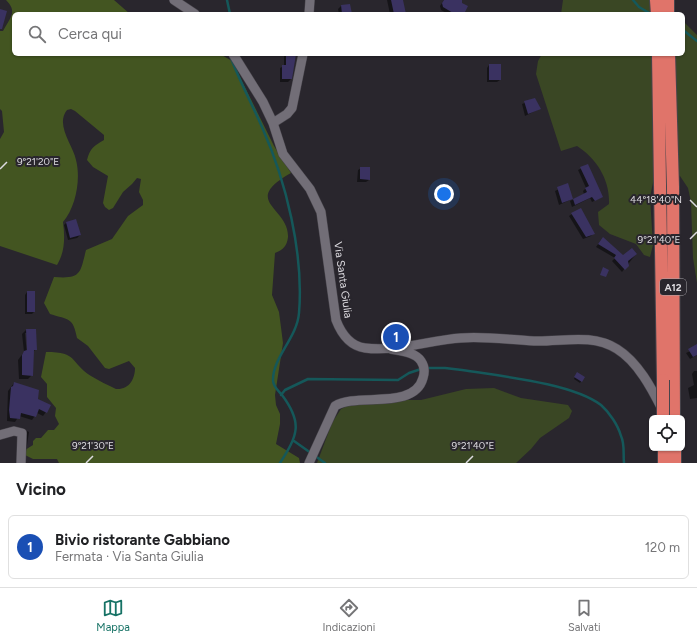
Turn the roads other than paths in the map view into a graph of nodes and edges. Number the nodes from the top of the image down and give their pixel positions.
1 (174, 0) edge
2 (310, 0) edge
3 (656, 0) edge
4 (668, 0) edge
5 (192, 12) edge
6 (309, 12) edge
7 (657, 12) edge
8 (668, 12) edge
9 (234, 56) edge
10 (303, 56) edge
11 (658, 56) edge
12 (669, 56) edge
13 (273, 123) junction
14 (386, 348) junction
15 (664, 415) edge
16 (665, 415) edge
17 (674, 415) edge
18 (0, 435) edge
19 (664, 451) edge
20 (676, 451) edge
21 (677, 451) edge
22 (21, 463) edge
23 (309, 463) edge
24 (664, 463) edge
25 (675, 463) edge
26 (681, 463) edge

1 - 5 street
2 - 6 street
3 - 7 highway
4 - 8 highway
9 - 13 street, Via Santa Giulia
10 - 13 street
11 - 16 highway, A12, bridge
12 - 17 highway, A12
13 - 14 street, Via Santa Giulia
14 - 15 street, Via Santa Giulia
14 - 23 street
18 - 22 street
19 - 24 highway
20 - 25 highway
21 - 26 street

